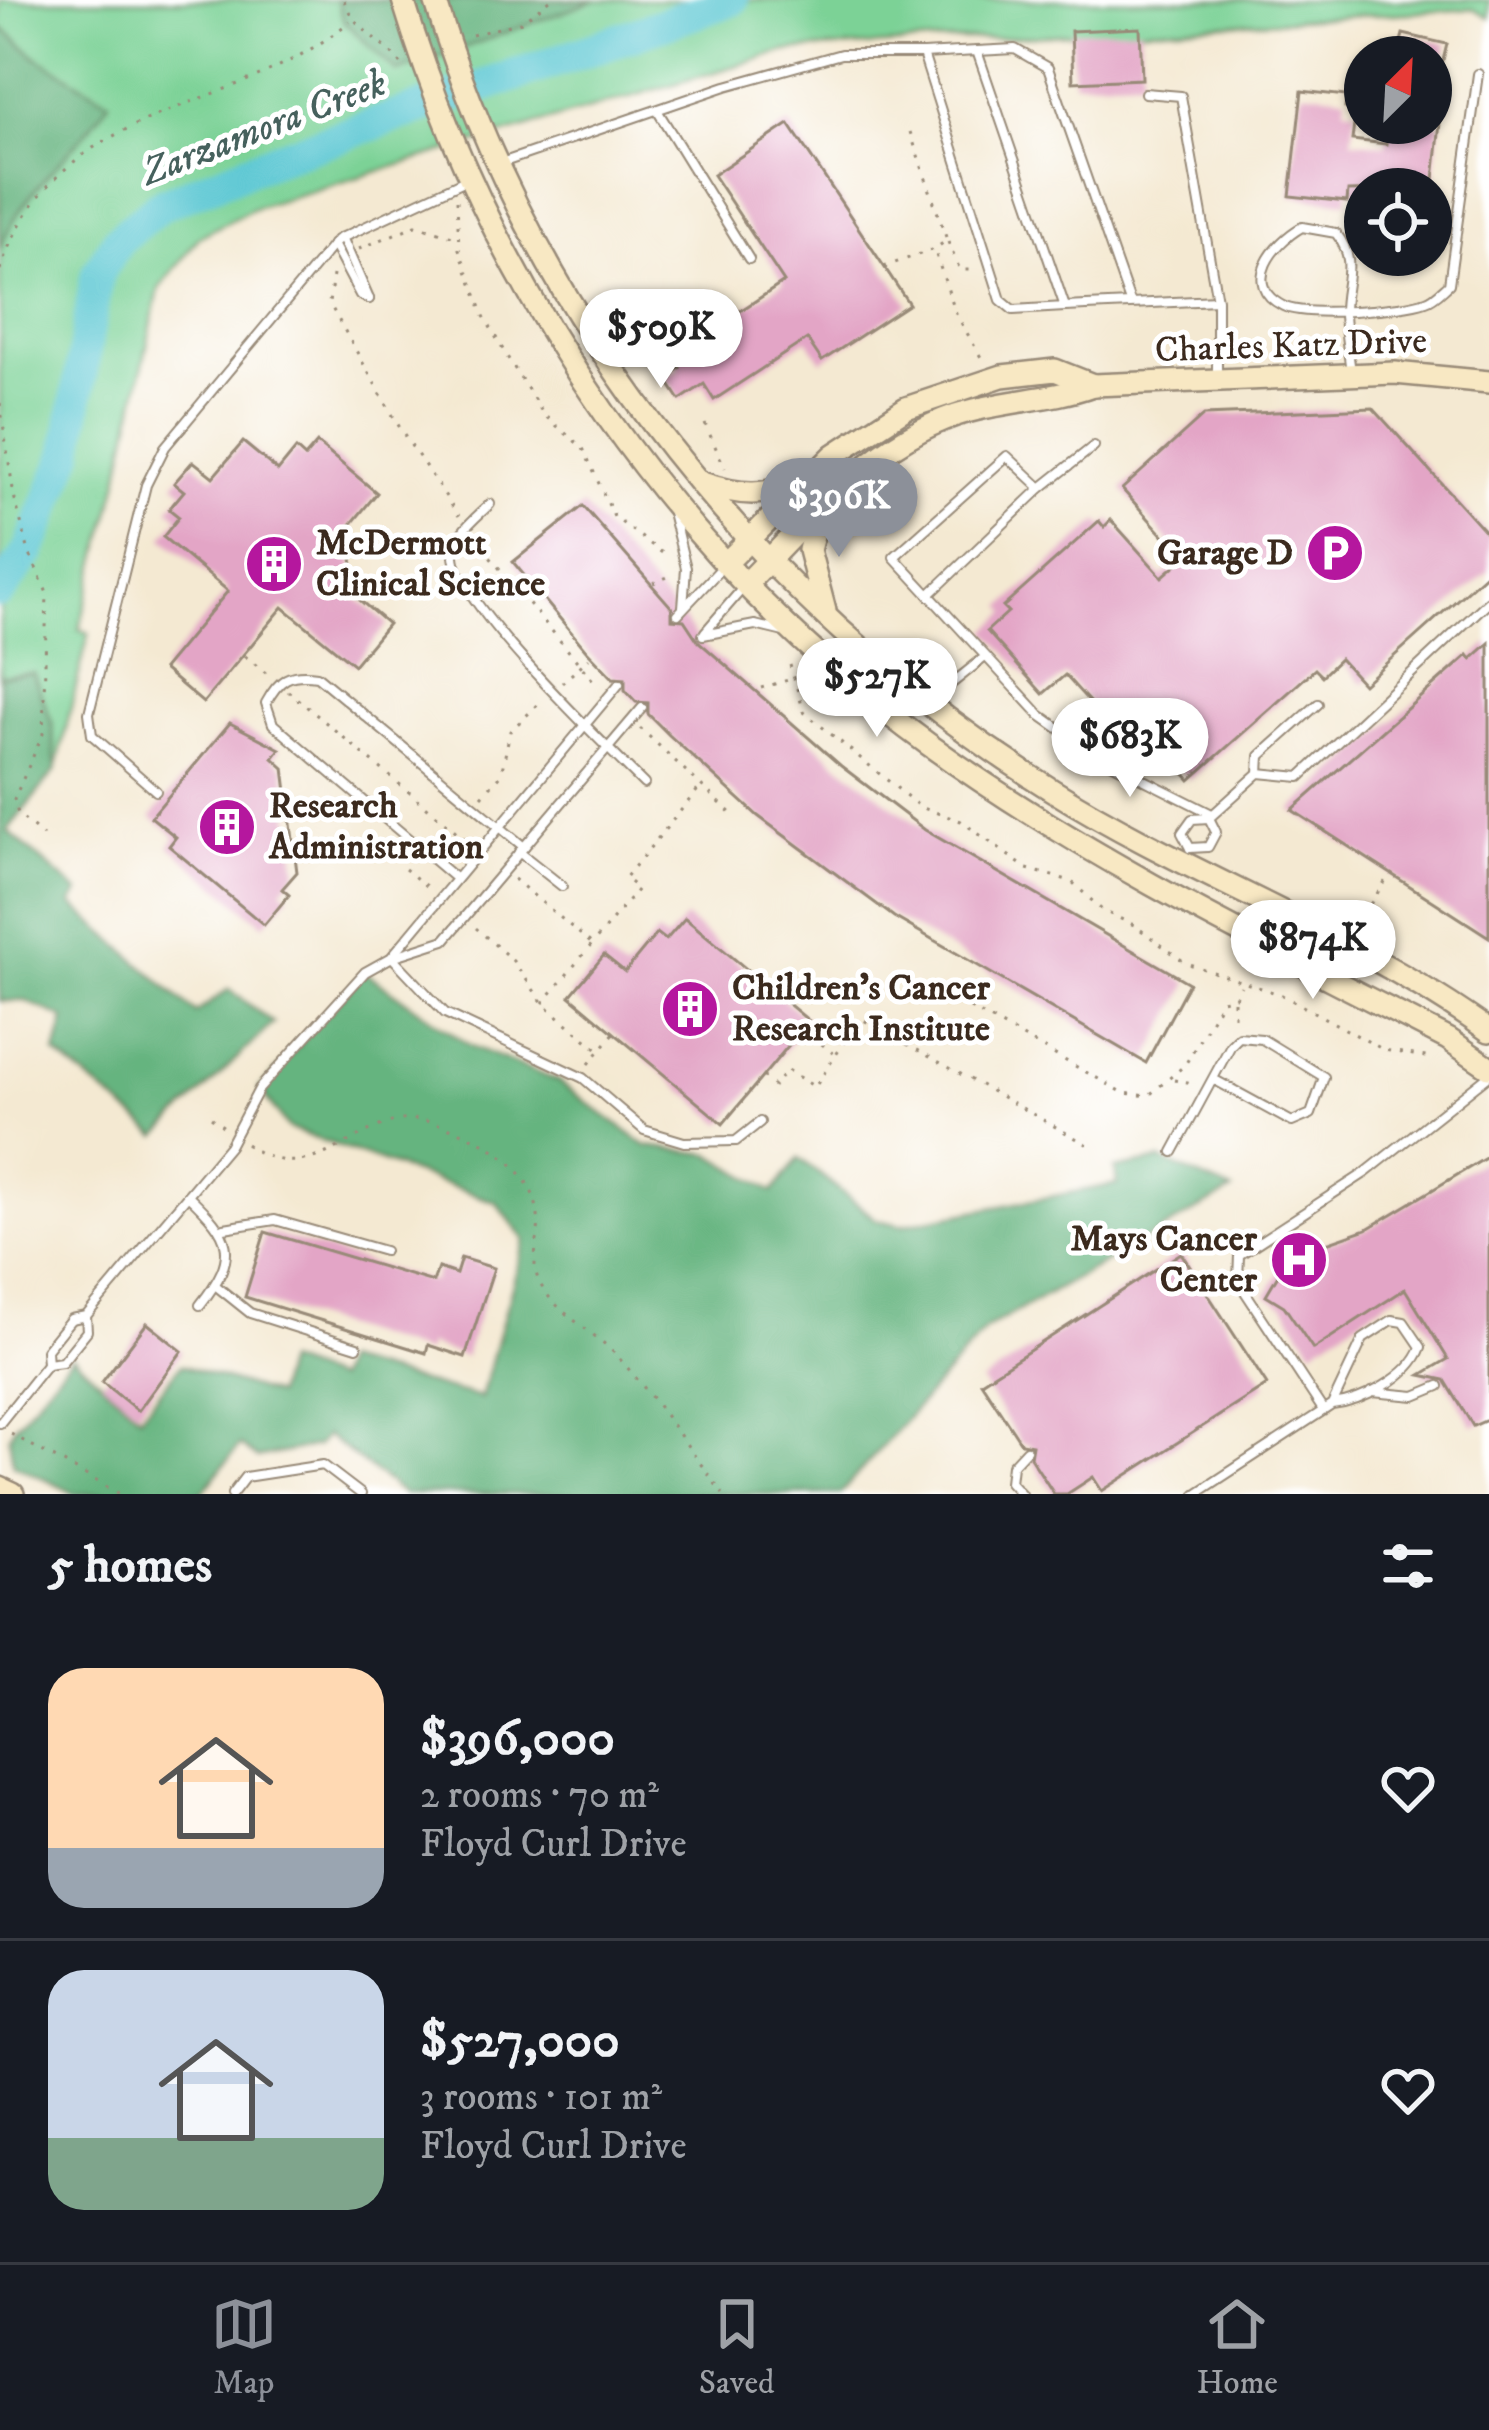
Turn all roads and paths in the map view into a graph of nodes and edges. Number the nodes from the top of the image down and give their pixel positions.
1 (344, 0) edge
2 (403, 0) edge
3 (435, 0) edge
4 (550, 0) edge
5 (352, 20) junction
6 (470, 35) dead end
7 (977, 51) junction
8 (923, 54) junction
9 (417, 70) junction
10 (1478, 74) dead end
11 (1145, 93) dead end
12 (657, 110) junction
13 (910, 132) dead end
14 (500, 164) junction
15 (461, 182) junction
16 (342, 237) junction
17 (457, 237) junction
18 (947, 240) junction
19 (333, 244) junction
20 (934, 249) junction
21 (350, 253) junction
22 (749, 259) dead end
23 (341, 260) junction
24 (884, 267) dead end
25 (0, 270) edge
26 (973, 270) dead end
27 (1217, 300) junction
28 (1130, 302) junction
29 (1065, 307) junction
30 (1344, 310) junction
31 (982, 359) dead end
32 (1351, 375) junction
33 (1217, 380) junction
34 (1489, 382) edge
35 (1094, 385) junction
36 (0, 403) edge
37 (705, 424) dead end
38 (1094, 446) dead end
39 (819, 471) junction
40 (727, 476) dead end
41 (702, 483) junction
42 (1041, 488) junction
43 (667, 493) junction
44 (490, 504) dead end
45 (823, 506) junction
46 (466, 527) junction
47 (750, 541) junction
48 (671, 560) dead end
49 (770, 560) junction
50 (726, 563) junction
51 (671, 575) dead end
52 (653, 584) dead end
53 (746, 584) junction
54 (929, 596) junction
55 (1489, 601) edge
56 (825, 611) junction
57 (806, 640) junction
58 (245, 656) dead end
59 (985, 657) junction
60 (589, 658) dead end
61 (790, 665) dead end
62 (579, 666) junction
63 (565, 680) dead end
64 (791, 680) junction
65 (277, 682) junction
66 (619, 684) dead end
67 (597, 685) dead end
68 (761, 688) dead end
69 (542, 701) dead end
70 (927, 703) junction
71 (1318, 704) dead end
72 (641, 707) dead end
73 (585, 724) junction
74 (639, 727) dead end
75 (608, 748) junction
76 (1258, 773) junction
77 (644, 784) dead end
78 (700, 786) junction
79 (156, 791) dead end
80 (473, 805) junction
81 (1210, 816) junction
82 (735, 817) dead end
83 (499, 826) junction
84 (453, 828) junction
85 (43, 836) dead end
86 (479, 850) junction
87 (522, 850) junction
88 (1187, 855) junction
89 (405, 869) dead end
90 (504, 871) junction
91 (1390, 874) dead end
92 (455, 878) junction
93 (562, 886) dead end
94 (439, 898) junction
95 (464, 918) junction
96 (1357, 924) dead end
97 (592, 944) junction
98 (392, 957) junction
99 (1243, 983) junction
100 (1235, 997) junction
101 (543, 1004) junction
102 (970, 1008) dead end
103 (1234, 1016) dead end
104 (803, 1029) dead end
105 (1489, 1031) edge
106 (614, 1033) dead end
107 (600, 1052) junction
108 (836, 1055) junction
109 (1431, 1058) dead end
110 (586, 1068) dead end
111 (1489, 1071) edge
112 (763, 1076) dead end
113 (1213, 1079) junction
114 (1172, 1080) junction
115 (1195, 1084) dead end
116 (211, 1118) dead end
117 (760, 1122) dead end
118 (235, 1135) junction
119 (1090, 1146) dead end
120 (1173, 1153) dead end
121 (188, 1195) junction
122 (224, 1228) junction
123 (384, 1251) dead end
124 (215, 1286) junction
125 (200, 1304) dead end
126 (86, 1316) junction
127 (357, 1347) dead end
128 (47, 1364) junction
129 (1439, 1386) dead end
130 (1371, 1392) junction
131 (1327, 1408) junction
132 (0, 1423) edge
133 (10, 1432) dead end
134 (1026, 1450) dead end
135 (0, 1488) edge
136 (13, 1494) edge
137 (120, 1494) edge
138 (232, 1494) edge
139 (361, 1494) edge
140 (723, 1494) edge
141 (1021, 1494) edge
142 (1196, 1494) edge

1 - 5 path
2 - 9 street
3 - 14 street
4 - 6 path
5 - 9 path
5 - 25 path
7 - 8 lane
7 - 28 lane
7 - 29 lane
8 - 12 lane
8 - 29 lane
9 - 15 street
10 - 30 lane
11 - 27 lane
12 - 14 lane
12 - 22 lane
13 - 18 path
14 - 41 street
15 - 16 lane
15 - 17 path
15 - 43 street
16 - 19 lane
16 - 21 lane
17 - 21 path
17 - 48 path
18 - 20 path
18 - 26 path
19 - 23 lane
19 - 79 lane
20 - 24 path
20 - 31 path
21 - 23 lane
23 - 46 path
27 - 28 lane
27 - 33 lane
28 - 29 lane
30 - 30 lane
30 - 32 lane
32 - 33 street, Charles Katz Drive
32 - 34 street, Charles Katz Drive
33 - 35 street, Charles Katz Drive
35 - 39 street, Charles Katz Drive
35 - 45 street, Charles Katz Drive
36 - 85 path
37 - 40 path
38 - 42 lane
39 - 41 street
39 - 47 street, Charles Katz Drive
41 - 47 street
42 - 54 lane
42 - 54 lane
43 - 50 street
43 - 50 lane
44 - 46 lane
45 - 49 street, Charles Katz Drive
45 - 56 street
46 - 62 path
46 - 73 lane
47 - 49 street
47 - 50 street, Charles Katz Drive
49 - 53 street, Charles Katz Drive
49 - 56 street
50 - 53 street
51 - 52 path
53 - 57 street
53 - 57 lane
54 - 59 lane
55 - 76 lane
56 - 70 street
57 - 111 street
58 - 65 path
59 - 70 lane
59 - 81 lane
60 - 62 path
61 - 64 path
62 - 63 path
62 - 67 path
64 - 68 path
64 - 99 path
65 - 80 lane
65 - 84 path
65 - 92 lane
66 - 73 lane
69 - 80 path
70 - 88 street
71 - 76 lane
72 - 75 lane
73 - 75 lane
73 - 83 lane
74 - 78 path
75 - 77 lane
75 - 87 lane
76 - 81 lane
78 - 82 path
78 - 97 path
80 - 83 lane
80 - 84 path
81 - 88 lane
81 - 88 lane
83 - 86 lane
83 - 87 lane
84 - 86 path
86 - 92 lane
87 - 90 lane
87 - 93 lane
88 - 105 street
89 - 94 path
90 - 95 lane
90 - 97 path
91 - 96 path
92 - 94 lane
94 - 98 lane
95 - 98 lane
95 - 101 path
97 - 101 path
98 - 117 lane
98 - 118 lane
99 - 100 path
99 - 109 path
100 - 103 path
100 - 114 path
101 - 107 path
102 - 114 path
104 - 108 path
106 - 107 path
107 - 110 path
108 - 112 path
108 - 119 path
111 - 131 lane
113 - 113 lane
113 - 120 lane
114 - 115 path
116 - 118 path
118 - 121 lane
118 - 140 path
121 - 122 lane
121 - 126 lane
122 - 123 lane
122 - 124 lane
124 - 125 lane
124 - 127 lane
126 - 128 lane
126 - 128 lane
128 - 132 lane
129 - 130 lane
130 - 131 lane
130 - 131 lane
131 - 142 lane
133 - 137 path
134 - 141 lane
135 - 136 street
138 - 139 lane

